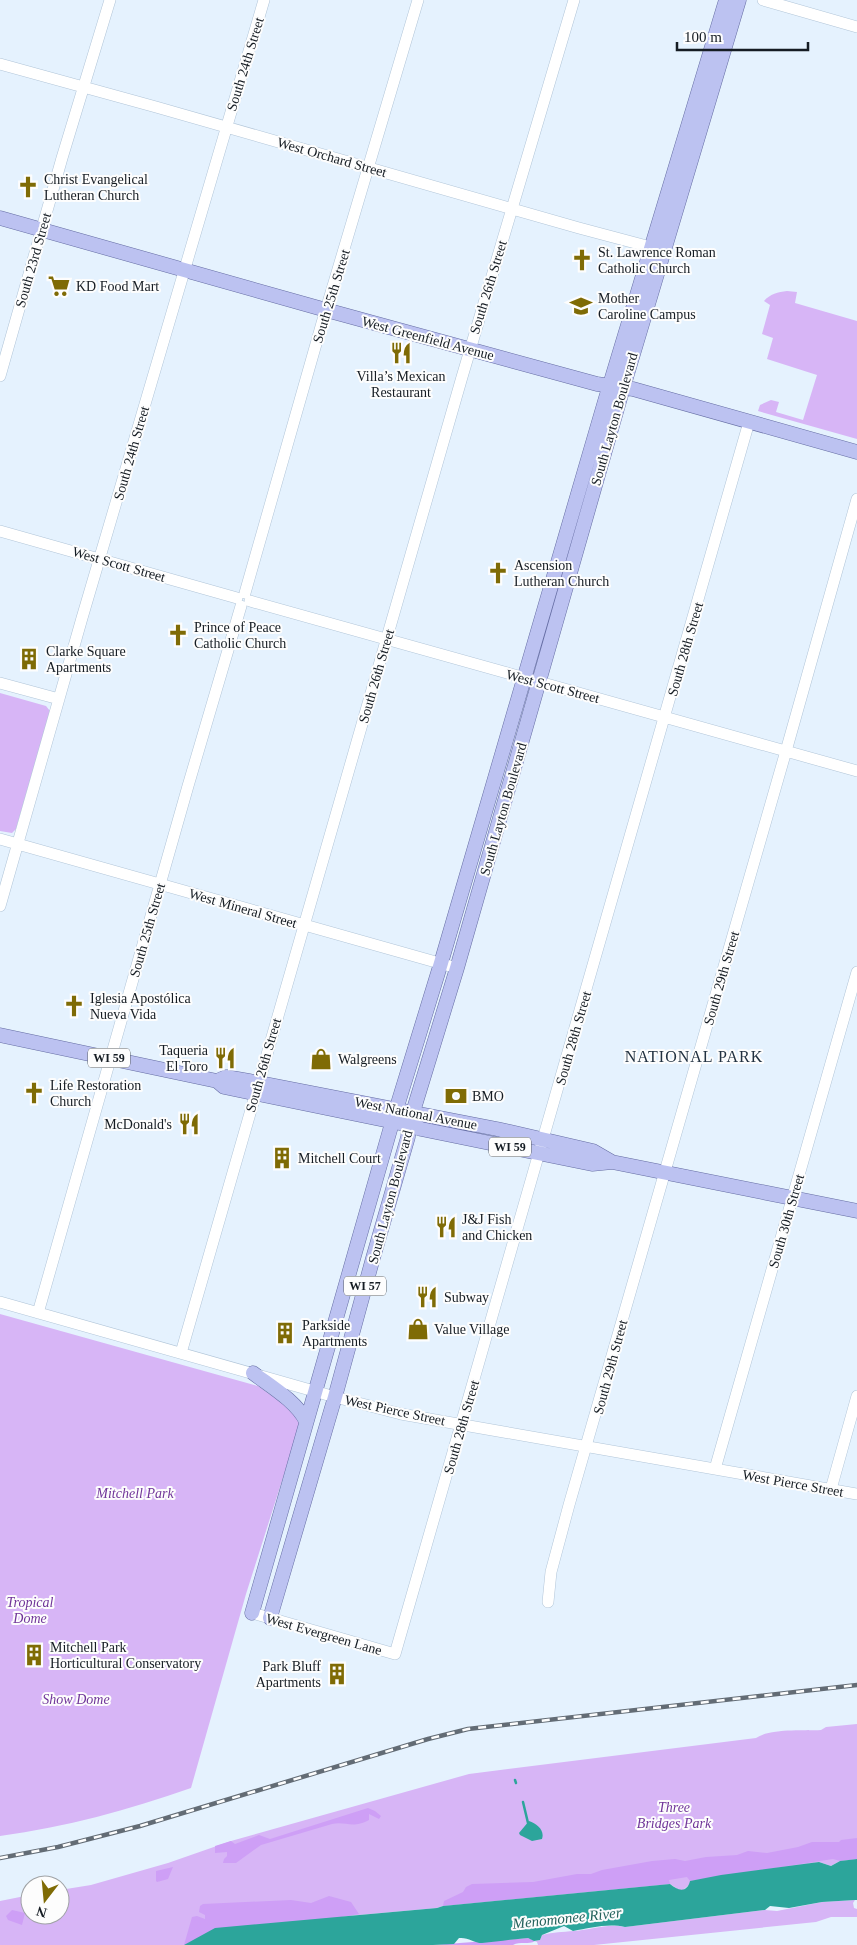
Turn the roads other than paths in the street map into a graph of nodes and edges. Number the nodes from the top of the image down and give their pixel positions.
1 (110, 0) edge
2 (264, 0) edge
3 (418, 0) edge
4 (574, 0) edge
5 (726, 0) edge
6 (739, 0) edge
7 (763, 0) edge
8 (857, 26) edge
9 (0, 64) edge
10 (84, 88) junction
11 (226, 127) junction
12 (368, 168) junction
13 (511, 209) junction
14 (0, 218) edge
15 (41, 230) junction
16 (658, 249) junction
17 (184, 270) junction
18 (326, 310) junction
19 (470, 349) junction
20 (0, 376) edge
21 (616, 387) junction
22 (749, 422) junction
23 (857, 452) edge
24 (857, 499) edge
25 (0, 531) edge
26 (100, 559) junction
27 (243, 599) junction
28 (386, 640) junction
29 (522, 678) junction
30 (0, 683) edge
31 (539, 683) junction
32 (59, 699) junction
33 (665, 719) junction
34 (786, 752) junction
35 (857, 772) edge
36 (0, 839) edge
37 (18, 844) junction
38 (160, 885) junction
39 (0, 906) edge
40 (304, 925) junction
41 (441, 963) junction
42 (457, 968) junction
43 (857, 972) edge
44 (0, 1035) edge
45 (111, 1058) junction
46 (256, 1088) junction
47 (394, 1116) junction
48 (412, 1119) junction
49 (542, 1147) junction
50 (664, 1172) junction
51 (793, 1198) junction
52 (367, 1209) junction
53 (857, 1211) edge
54 (373, 1258) junction
55 (0, 1302) edge
56 (38, 1313) junction
57 (181, 1353) junction
58 (253, 1373) junction
59 (315, 1391) junction
60 (857, 1396) edge
61 (336, 1397) junction
62 (306, 1421) junction
63 (462, 1423) junction
64 (587, 1447) junction
65 (715, 1469) junction
66 (831, 1489) junction
67 (857, 1494) edge
68 (548, 1602) dead end
69 (252, 1613) joint
70 (270, 1618) junction
71 (396, 1654) joint

1 - 10 street, South 23rd Street
2 - 11 street, South 24th Street
3 - 12 street, South 25th Street
4 - 13 street, South 26th Street
5 - 16 main road, South Layton Boulevard
6 - 16 main road, South Layton Boulevard
7 - 8 street
9 - 10 street, West Orchard Street
10 - 11 street, West Orchard Street
10 - 15 street, South 23rd Street
11 - 12 street, West Orchard Street
11 - 17 street, South 24th Street
12 - 13 street, West Orchard Street
12 - 18 street, South 25th Street
13 - 16 street, West Orchard Street
13 - 19 street, South 26th Street
14 - 15 main road, West Greenfield Avenue
15 - 17 main road, West Greenfield Avenue
15 - 20 street, South 23rd Street
16 - 21 main road, South Layton Boulevard
17 - 18 main road, West Greenfield Avenue
17 - 26 street, South 24th Street
18 - 19 main road, West Greenfield Avenue
18 - 27 street, South 25th Street
19 - 21 main road, West Greenfield Avenue
19 - 28 street, South 26th Street
21 - 22 main road, West Greenfield Avenue
21 - 29 main road, South Layton Boulevard
21 - 31 main road, South Layton Boulevard
22 - 23 main road, West Greenfield Avenue
22 - 33 street, South 28th Street
24 - 34 street, South 29th Street
25 - 26 street, West Scott Street
26 - 27 street, West Scott Street
26 - 32 street, South 24th Street
27 - 28 street, West Scott Street
27 - 38 street, South 25th Street
28 - 29 street, West Scott Street
28 - 40 street, South 26th Street
29 - 31 street, West Scott Street
29 - 41 main road, South Layton Boulevard
30 - 32 street
31 - 33 street, West Scott Street
31 - 42 main road, South Layton Boulevard
32 - 37 street, South 24th Street
33 - 34 street, West Scott Street
33 - 49 street, South 28th Street
34 - 35 street, West Scott Street
34 - 50 street, South 29th Street
36 - 37 street, West Mineral Street
37 - 38 street, West Mineral Street
37 - 39 street, South 24th Street
38 - 40 street, West Mineral Street
38 - 45 street, South 25th Street
40 - 41 street, West Mineral Street
40 - 46 street, South 26th Street
41 - 42 street, West Mineral Street
41 - 47 main road, South Layton Boulevard
42 - 48 main road, South Layton Boulevard
43 - 51 street, South 30th Street
44 - 45 main road, West National Avenue / WI 59
45 - 46 main road, West National Avenue / WI 59
45 - 56 street, South 25th Street
46 - 47 main road, West National Avenue / WI 59
46 - 57 street, South 26th Street
47 - 48 main road, West National Avenue / WI 59
47 - 52 main road, South Layton Boulevard / WI 57
48 - 49 main road, West National Avenue / WI 59
48 - 54 main road, South Layton Boulevard / WI 57
49 - 50 main road, West National Avenue / WI 59
49 - 63 street, South 28th Street
50 - 51 main road, West National Avenue / WI 59
50 - 64 street, South 29th Street
51 - 53 main road, West National Avenue / WI 59
51 - 65 street, South 30th Street
52 - 54 main road
52 - 59 main road, South Layton Boulevard / WI 57
54 - 61 main road, South Layton Boulevard / WI 57
55 - 56 street, West Pierce Street
56 - 57 street, West Pierce Street
57 - 58 street, West Pierce Street
58 - 59 street, West Pierce Street
58 - 62 main road
59 - 61 street, West Pierce Street
59 - 62 main road, South Layton Boulevard / WI 57
60 - 66 street
61 - 63 street, West Pierce Street
61 - 70 main road, South Layton Boulevard / WI 57
62 - 69 main road, South Layton Boulevard / WI 57
63 - 64 street, West Pierce Street
63 - 71 street, South 28th Street
64 - 65 street, West Pierce Street
64 - 68 street, South 29th Street
65 - 66 street, West Pierce Street
66 - 67 street, West Pierce Street
69 - 70 street, West Evergreen Lane
70 - 71 street, West Evergreen Lane

